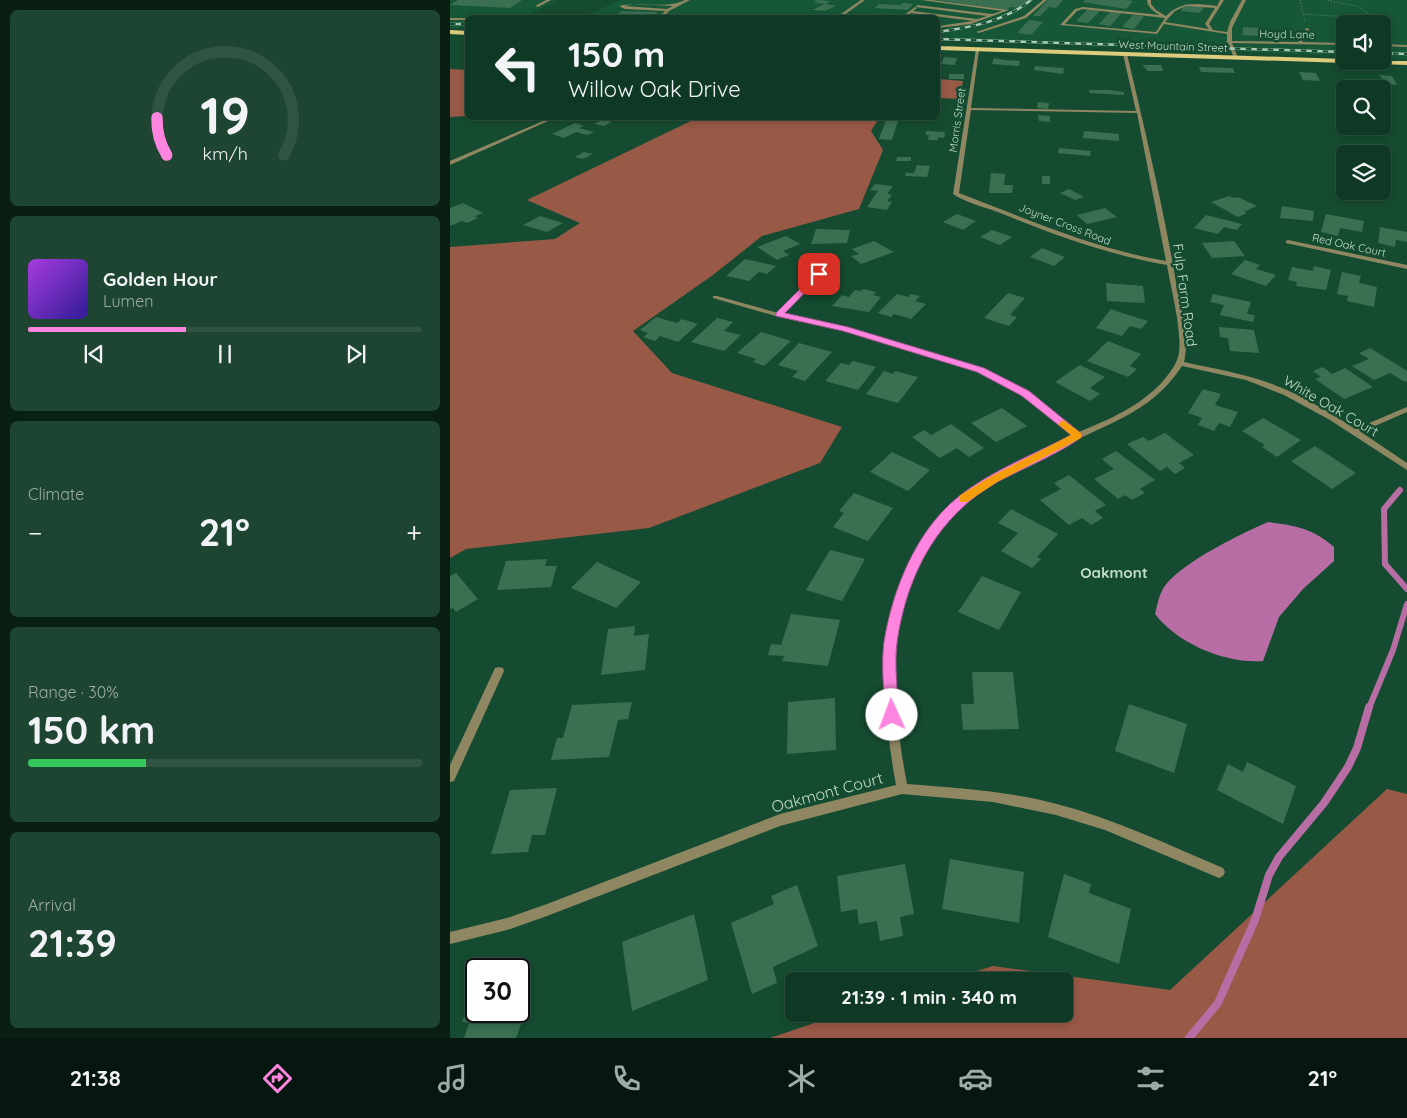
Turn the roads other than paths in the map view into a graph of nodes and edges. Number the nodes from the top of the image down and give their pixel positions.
1 (549, 0) edge
2 (688, 0) edge
3 (863, 0) edge
4 (923, 0) edge
5 (1045, 0) edge
6 (1140, 0) edge
7 (1149, 0) edge
8 (1222, 0) edge
9 (1244, 0) edge
10 (678, 5) junction
11 (537, 6) dead end
12 (916, 6) junction
13 (1218, 8) junction
14 (668, 10) junction
15 (912, 12) junction
16 (663, 15) edge
17 (841, 15) edge
18 (907, 15) edge
19 (938, 15) edge
20 (940, 15) edge
21 (994, 15) junction
22 (1166, 16) junction
23 (450, 18) edge
24 (987, 18) junction
25 (465, 19) edge
26 (980, 20) junction
27 (1163, 23) junction
28 (1004, 24) junction
29 (940, 27) edge
30 (1307, 29) road end
31 (1212, 31) junction
32 (450, 32) edge
33 (978, 32) dead end
34 (465, 33) edge
35 (1227, 33) junction
36 (1228, 42) junction
37 (1299, 43) junction
38 (1336, 44) edge
39 (1391, 45) edge
40 (1407, 46) edge
41 (940, 48) edge
42 (978, 50) junction
43 (1125, 54) junction
44 (1236, 58) junction
45 (1407, 63) edge
46 (969, 108) junction
47 (1138, 112) junction
48 (548, 120) edge
49 (450, 163) edge
50 (956, 194) joint
51 (1288, 242) dead end
52 (1170, 264) junction
53 (1407, 267) edge
54 (819, 274) dead end
55 (715, 297) dead end
56 (779, 315) junction
57 (1180, 363) junction
58 (1407, 409) edge
59 (1355, 432) junction
60 (1078, 435) junction
61 (1407, 467) edge
62 (499, 670) dead end
63 (450, 777) edge
64 (902, 789) junction
65 (1218, 872) dead end
66 (450, 938) edge

1 - 11 street
2 - 10 street
3 - 17 street
4 - 12 street
4 - 21 street
5 - 28 street
6 - 7 street
7 - 22 street
8 - 13 street
9 - 35 street
10 - 14 street
10 - 14 street
12 - 15 street
12 - 21 street
13 - 22 street
13 - 31 street
14 - 16 street
15 - 18 street
15 - 19 street
20 - 26 street
21 - 24 street
22 - 27 street
22 - 27 street
23 - 25 street
24 - 26 street
24 - 28 street
26 - 29 street
27 - 31 street
28 - 33 street
30 - 37 street
31 - 35 street
32 - 34 main road
35 - 36 street
36 - 37 street, Hoyd Lane
36 - 44 street
37 - 38 street, Hoyd Lane
39 - 40 street
41 - 42 main road, West Mountain Street
42 - 43 main road, West Mountain Street
42 - 46 street, Morris Street
43 - 44 main road, West Mountain Street
43 - 47 street, Fulp Farm Road
44 - 45 main road, West Mountain Street
46 - 47 street
46 - 50 street, Morris Street
47 - 52 street, Fulp Farm Road
48 - 49 street
50 - 52 street, Joyner Cross Road
51 - 53 street, Red Oak Court
52 - 57 street, Fulp Farm Road
54 - 56 street
55 - 56 street
56 - 60 street
57 - 59 street, White Oak Court
57 - 60 street, Fulp Farm Road
58 - 59 street
59 - 61 street, White Oak Court
60 - 64 street, Fulp Farm Road
62 - 63 street
64 - 65 street, Oakmont Court
64 - 66 street, Oakmont Court

